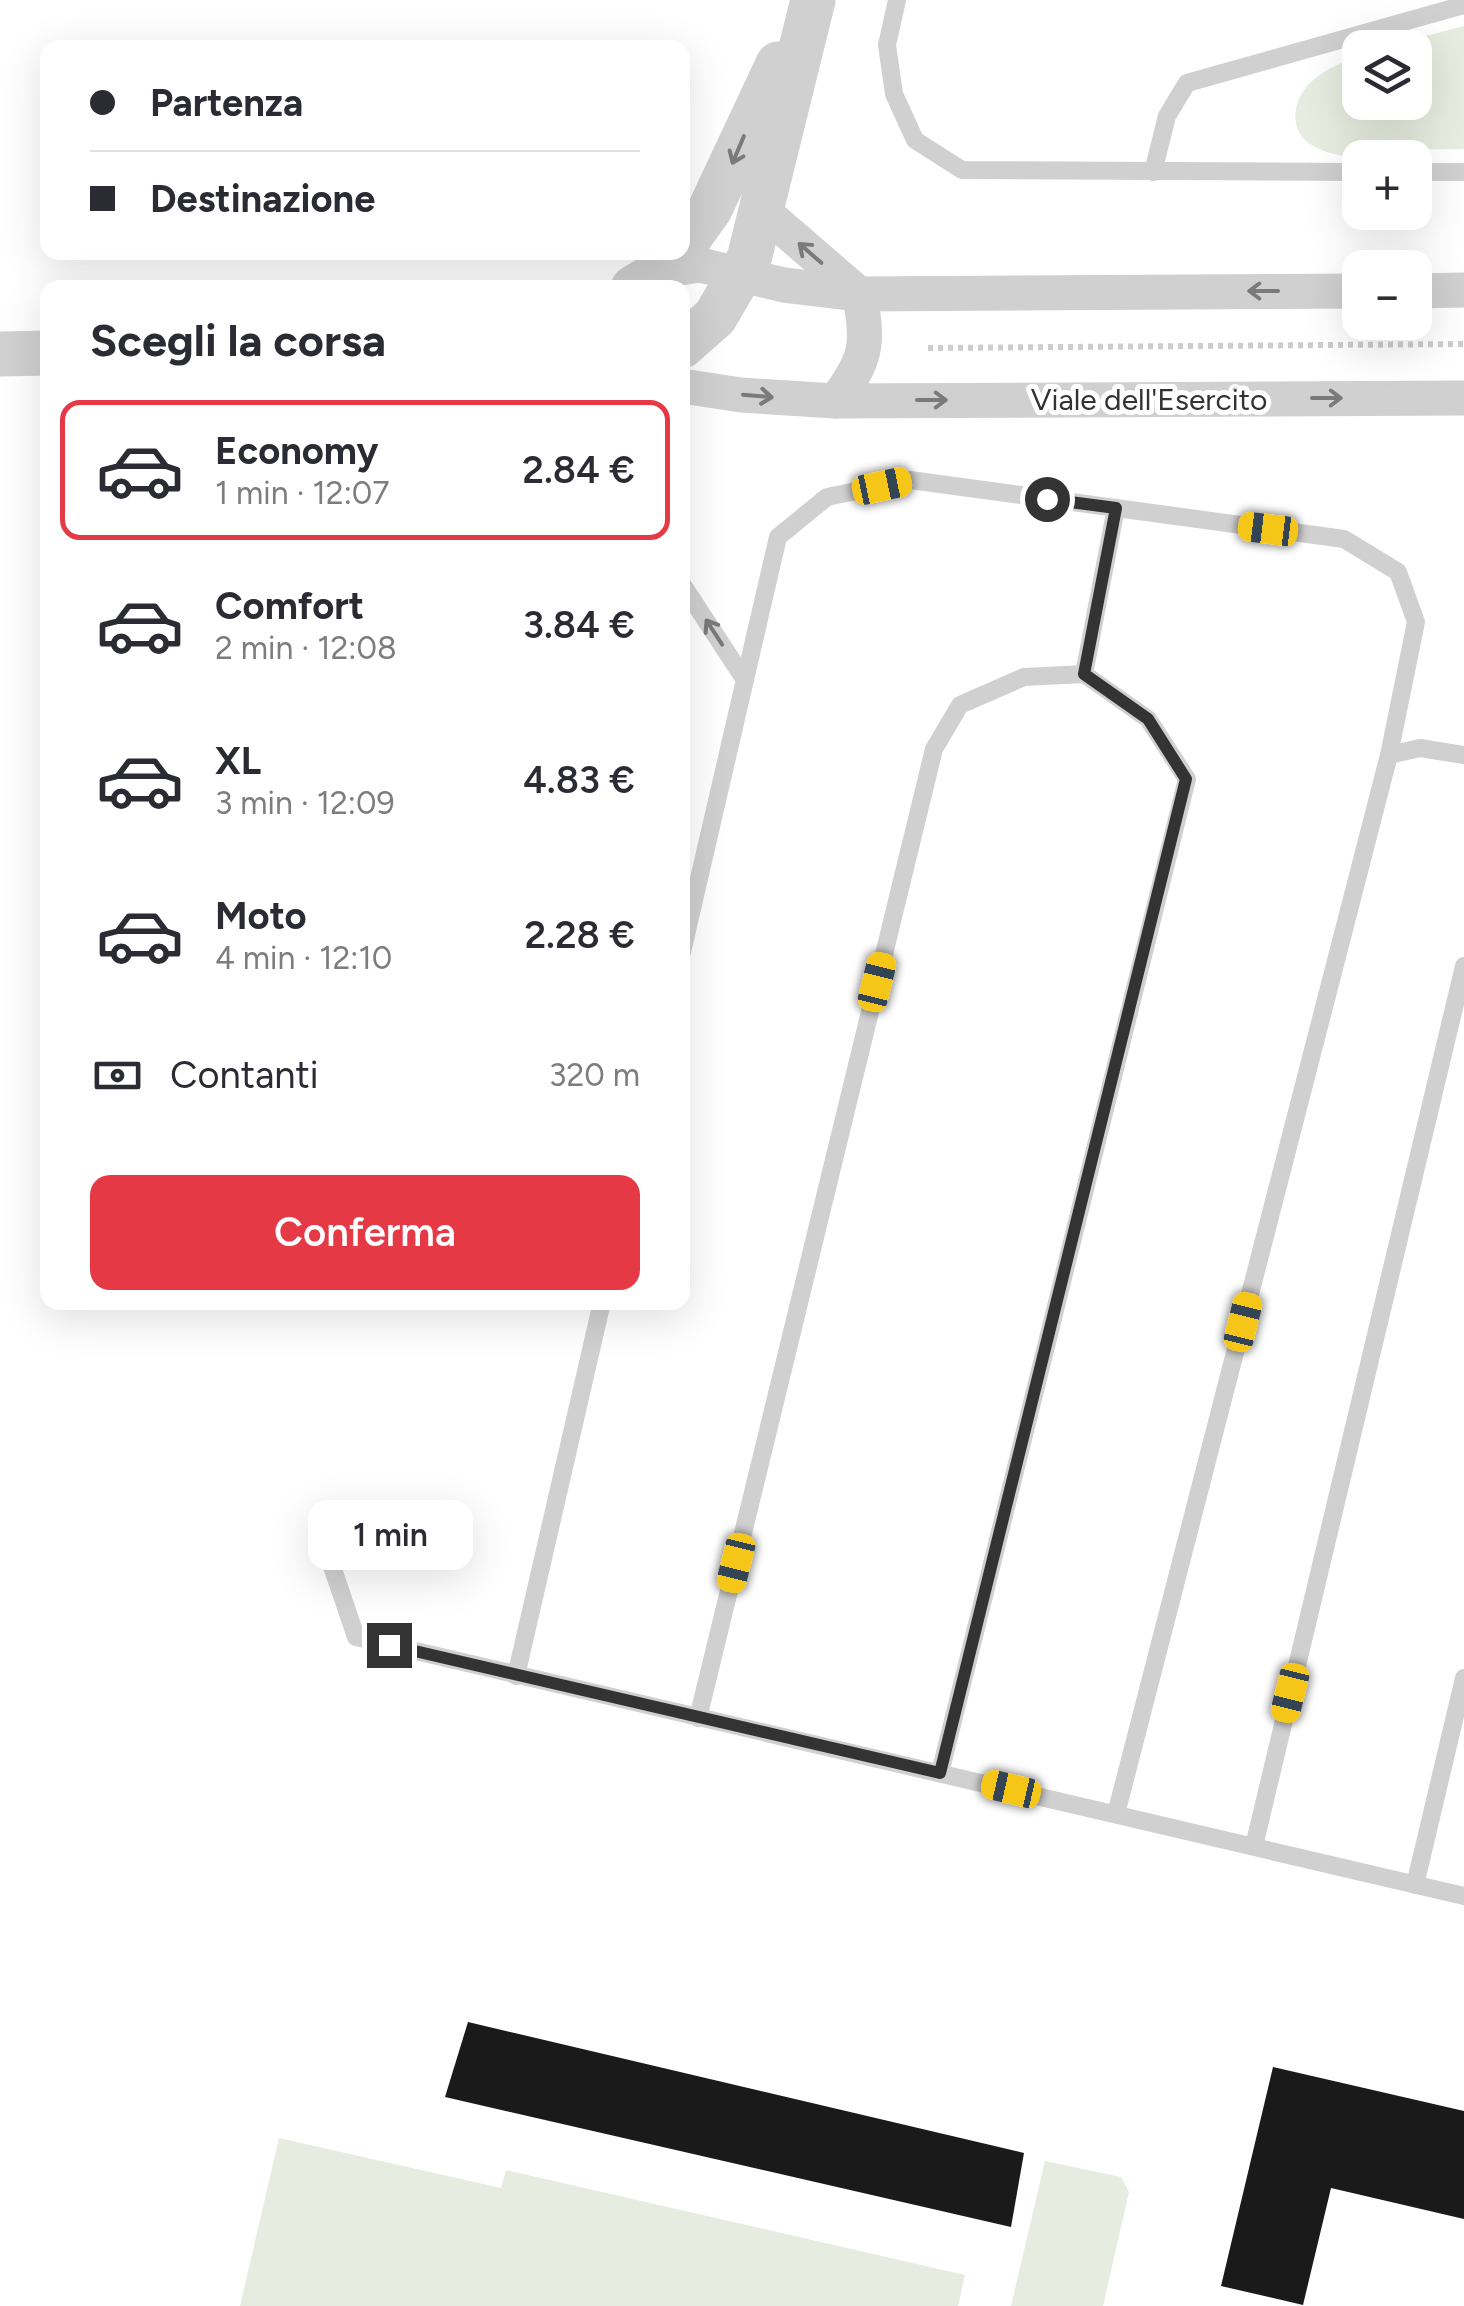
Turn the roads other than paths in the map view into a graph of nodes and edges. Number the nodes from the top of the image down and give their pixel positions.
1 (813, 0) edge
2 (897, 0) edge
3 (1464, 5) edge
4 (1153, 172) junction
5 (1342, 172) edge
6 (1432, 172) edge
7 (1464, 172) edge
8 (763, 212) junction
9 (690, 234) edge
10 (662, 269) edge
11 (742, 276) junction
12 (1432, 290) edge
13 (1464, 290) edge
14 (1342, 291) edge
15 (858, 294) junction
16 (690, 340) edge
17 (0, 354) edge
18 (40, 354) edge
19 (690, 387) edge
20 (1464, 398) edge
21 (835, 401) junction
22 (1116, 508) junction
23 (690, 596) edge
24 (1084, 674) junction
25 (745, 680) junction
26 (1464, 755) edge
27 (1389, 756) junction
28 (690, 917) edge
29 (1464, 966) edge
30 (600, 1310) edge
31 (320, 1531) dead end
32 (516, 1676) junction
33 (1464, 1678) edge
34 (698, 1718) junction
35 (940, 1773) junction
36 (1116, 1814) junction
37 (1254, 1846) junction
38 (1415, 1884) junction
39 (1464, 1896) edge

1 - 8 street
1 -> 9 street
2 - 4 lane
3 - 4 lane
4 - 5 lane
6 - 7 lane
8 - 11 street
15 -> 8 street
10 - 11 street
11 - 15 street
11 - 16 street
12 - 13 street
14 -> 15 street
15 - 21 street
17 - 18 street
19 -> 21 street, Viale dell'Esercito
21 -> 20 street, Viale dell'Esercito
22 - 24 lane
22 - 25 lane
22 - 27 lane
25 -> 23 lane
24 - 34 lane
24 - 35 lane
25 - 28 lane
26 - 27 lane
27 - 36 lane
29 - 37 lane
30 - 32 lane
31 - 32 lane
32 - 34 lane
33 - 38 lane
34 - 35 lane
35 - 36 lane
36 - 37 lane
37 - 38 lane
38 - 39 lane

